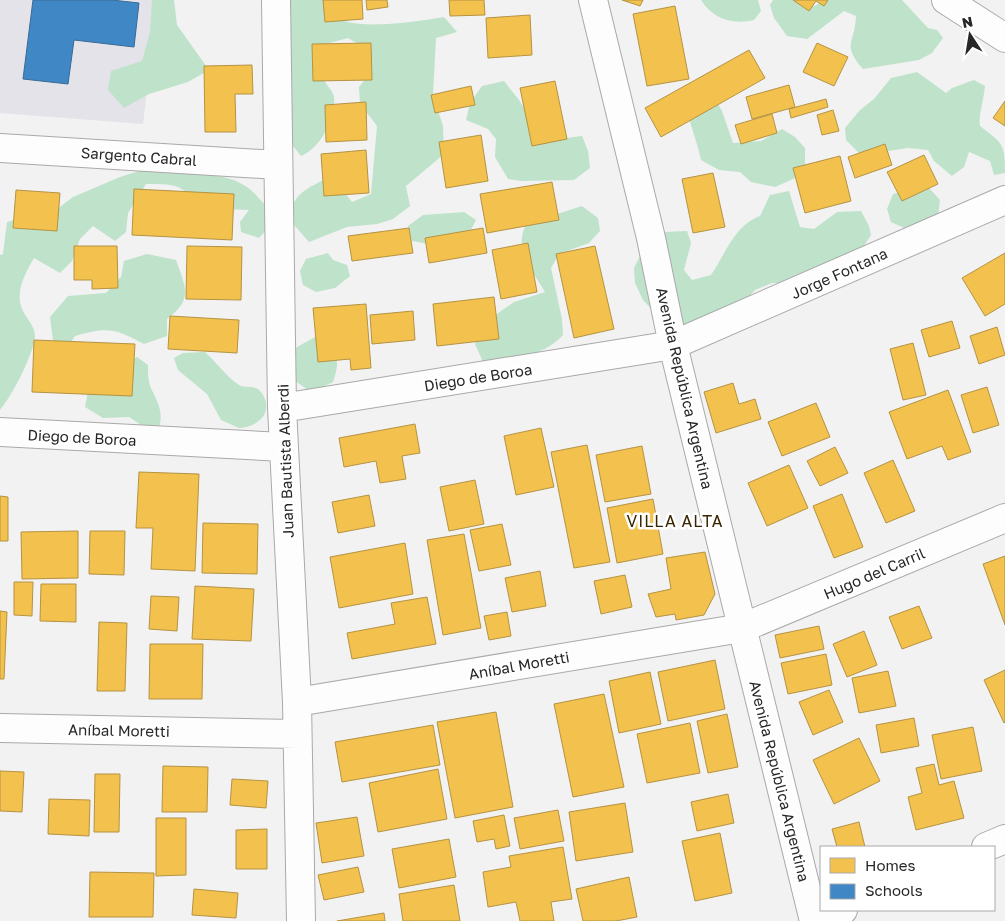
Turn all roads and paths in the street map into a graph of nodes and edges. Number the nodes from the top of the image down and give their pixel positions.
1 (276, 0) edge
2 (593, 0) edge
3 (946, 0) edge
4 (1005, 38) edge
5 (0, 148) edge
6 (278, 165) junction
7 (1005, 200) edge
8 (674, 346) junction
9 (282, 408) junction
10 (0, 432) edge
11 (283, 448) junction
12 (1005, 518) edge
13 (742, 628) junction
14 (297, 702) junction
15 (0, 728) edge
16 (297, 734) junction
17 (1005, 839) edge
18 (988, 846) edge
19 (840, 911) edge
20 (301, 921) edge
21 (815, 921) edge

1 - 6 street, Juan Bautista Alberdi
2 - 8 street, Avenida República Argentina
3 - 4 street
5 - 6 street, Sargento Cabral
6 - 9 street, Juan Bautista Alberdi
7 - 8 street, Jorge Fontana
8 - 9 street, Diego de Boroa
8 - 13 street, Avenida República Argentina
9 - 11 street, Juan Bautista Alberdi
10 - 11 street, Diego de Boroa
11 - 14 street, Juan Bautista Alberdi
12 - 13 street, Hugo del Carril
13 - 14 street, Aníbal Moretti
13 - 21 street, Avenida República Argentina
14 - 16 street, Juan Bautista Alberdi
15 - 16 street, Aníbal Moretti
16 - 20 street, Juan Bautista Alberdi
17 - 18 street
19 - 21 street

